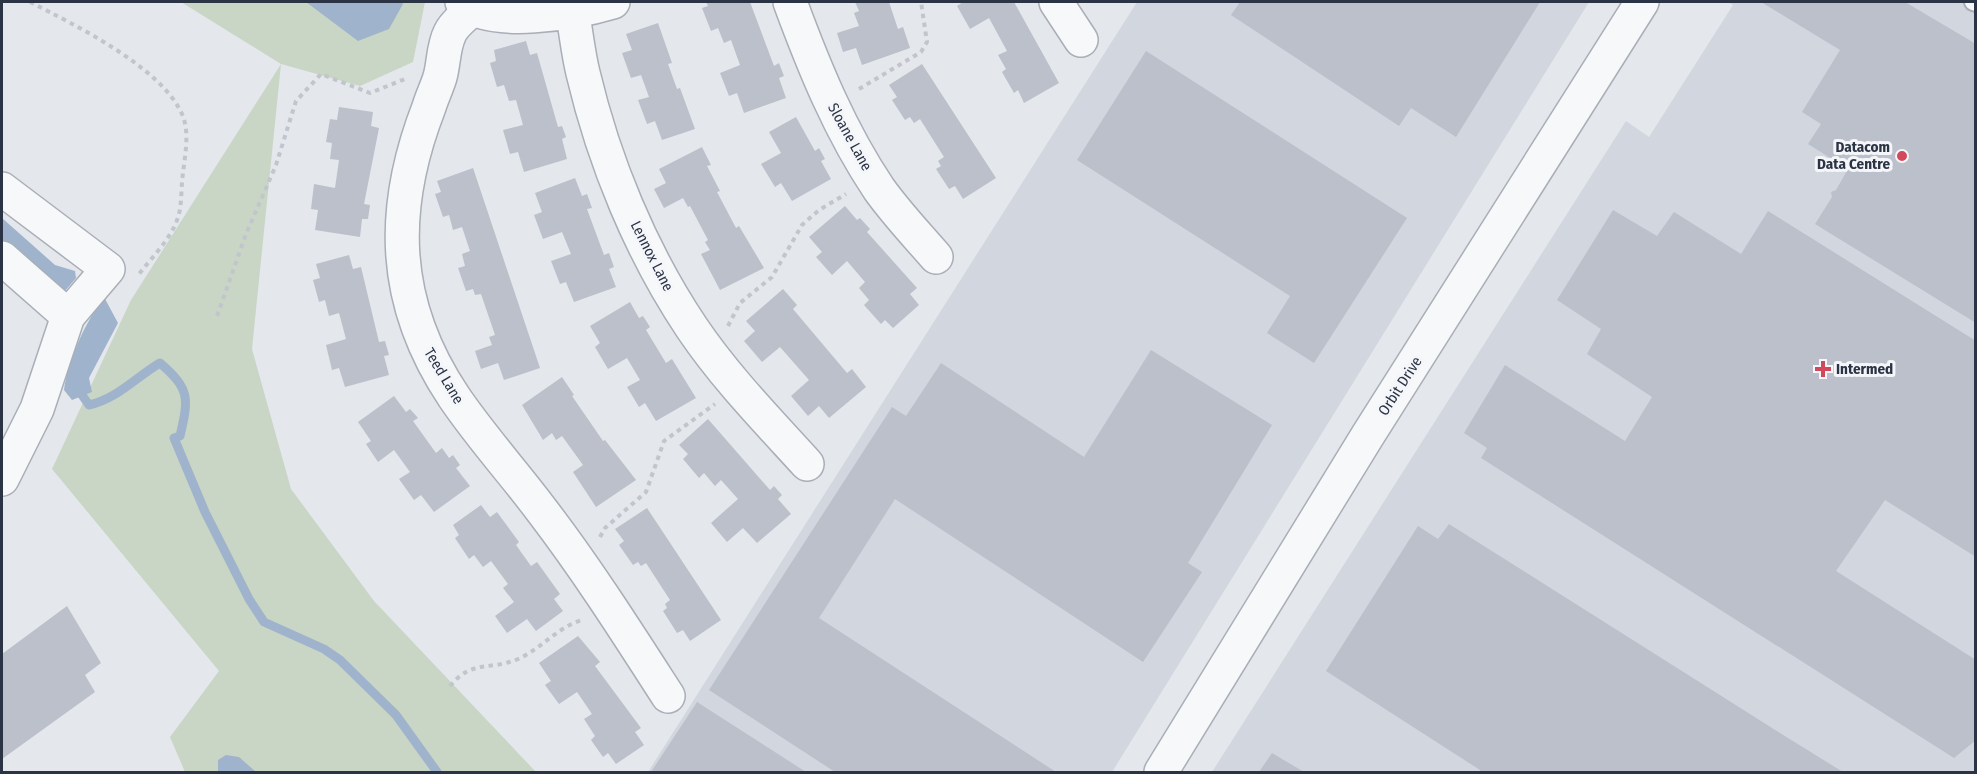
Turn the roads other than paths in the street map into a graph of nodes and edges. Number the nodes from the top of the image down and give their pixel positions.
1 (613, 2) edge
2 (790, 2) edge
3 (1056, 2) edge
4 (1642, 2) edge
5 (466, 6) edge
6 (572, 10) junction
7 (1081, 40) dead end
8 (2, 189) edge
9 (936, 257) dead end
10 (2, 258) edge
11 (68, 316) junction
12 (807, 464) dead end
13 (3, 473) edge
14 (668, 696) dead end
15 (1161, 772) edge

1 - 6 street
2 - 9 street, Sloane Lane
3 - 7 street
4 - 15 street, Orbit Drive
5 - 6 street
5 - 14 street, Teed Lane
6 - 12 street, Lennox Lane
8 - 11 street
10 - 11 street
11 - 13 street

